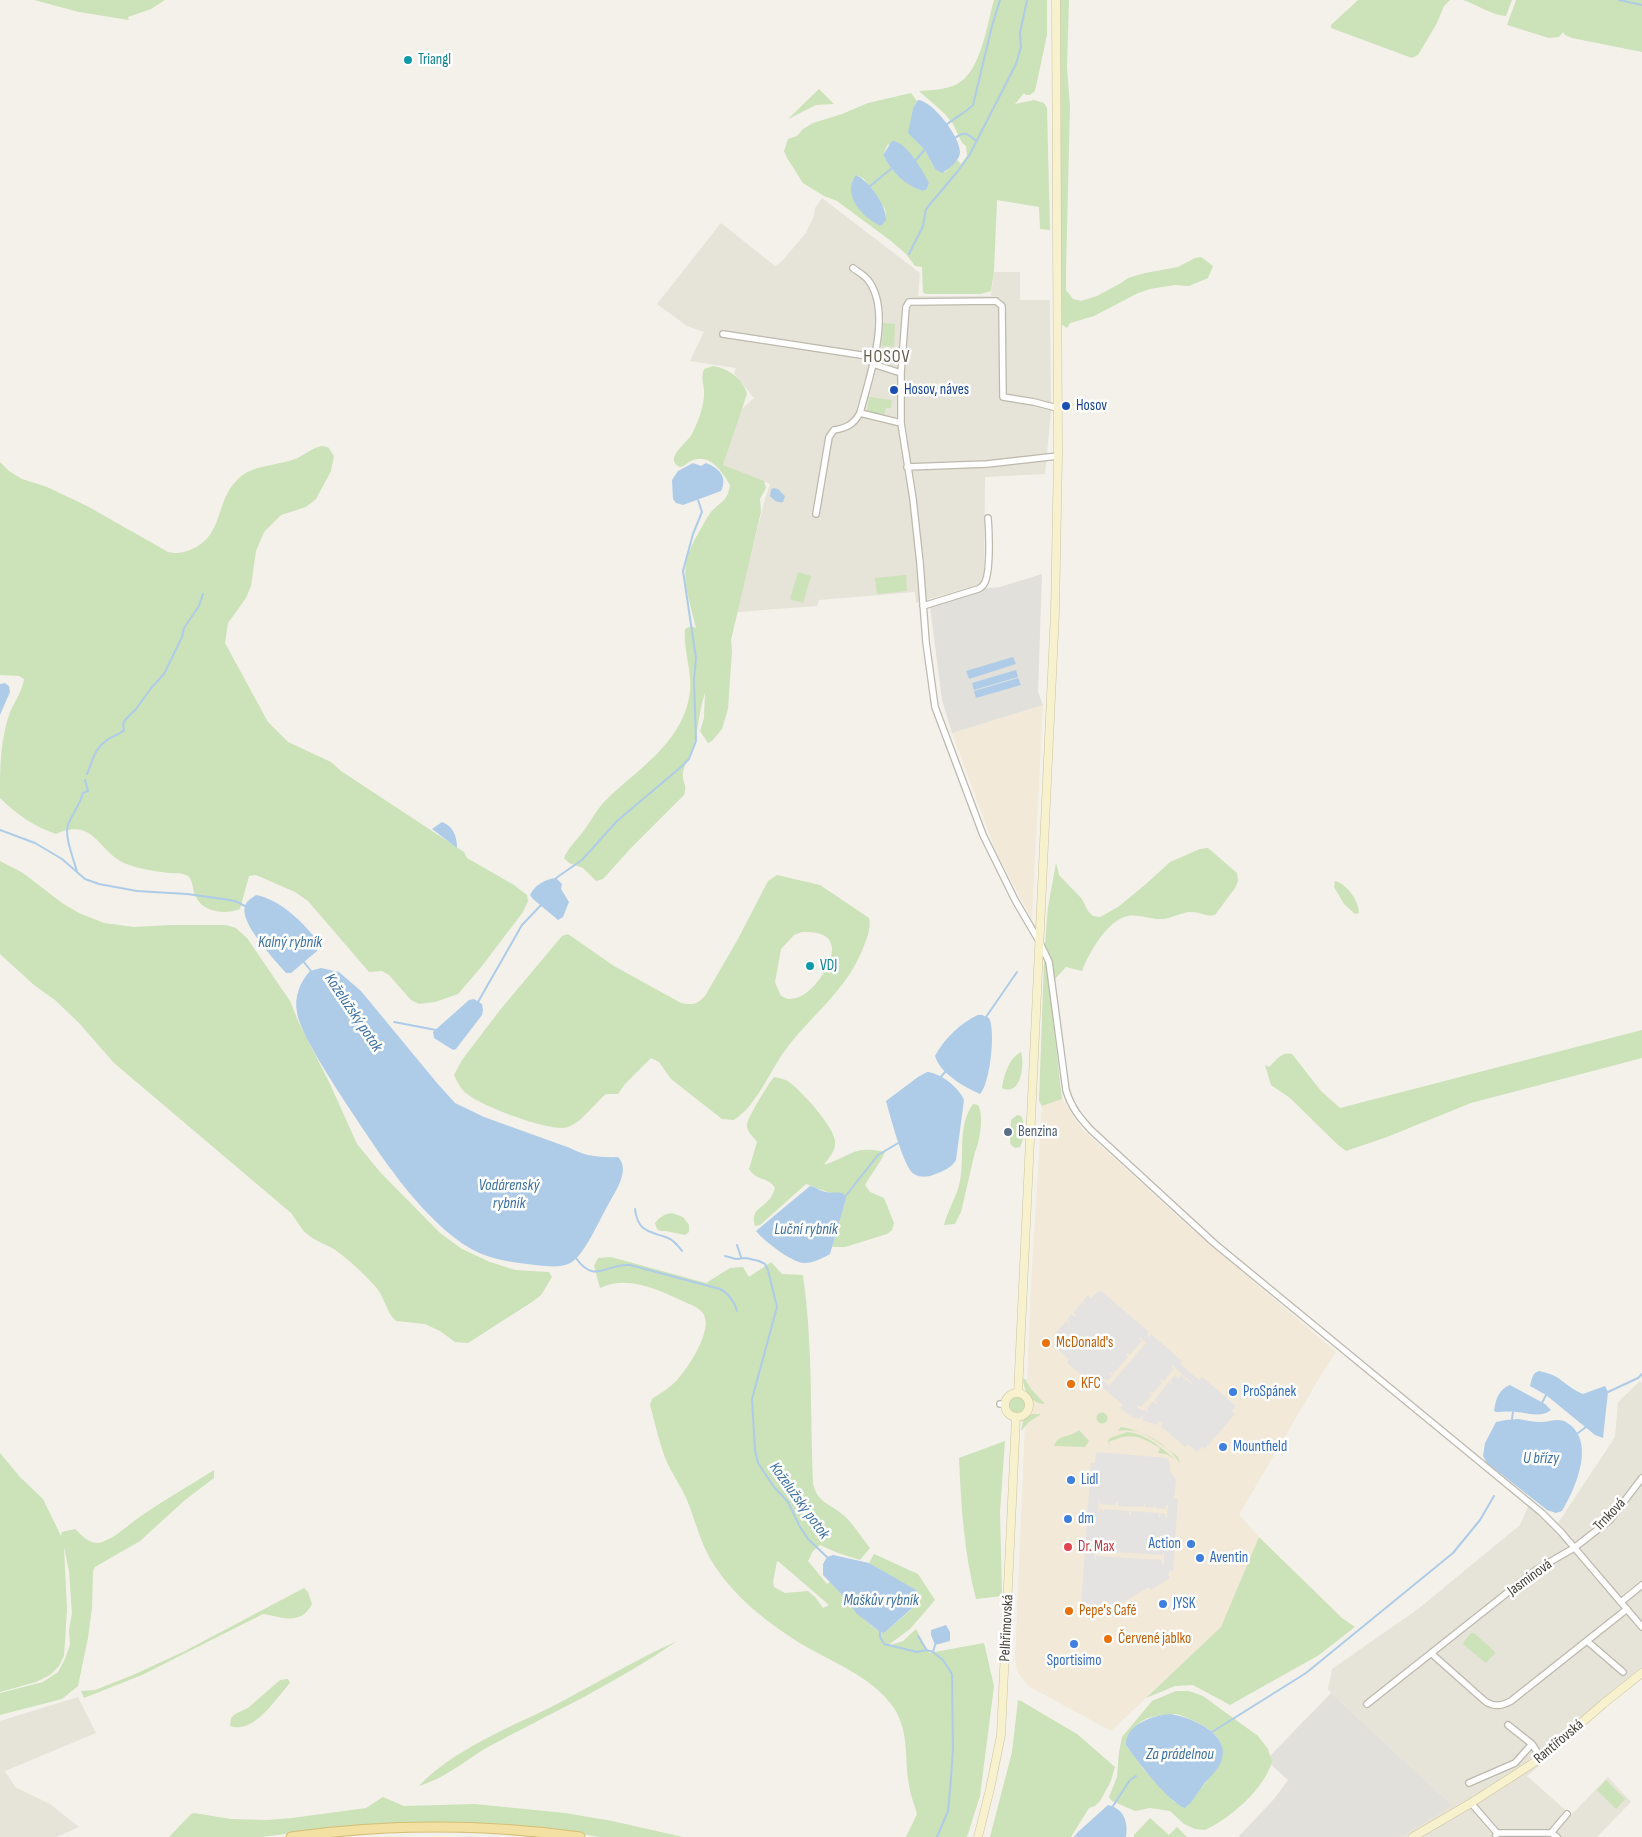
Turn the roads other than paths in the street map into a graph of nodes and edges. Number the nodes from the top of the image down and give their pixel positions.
1 (1056, 0) edge
2 (853, 268) dead end
3 (724, 334) dead end
4 (874, 357) junction
5 (873, 364) junction
6 (901, 373) junction
7 (1057, 408) junction
8 (860, 413) junction
9 (901, 423) junction
10 (1058, 456) junction
11 (908, 467) junction
12 (816, 514) dead end
13 (988, 518) dead end
14 (923, 606) junction
15 (1039, 941) junction
16 (1018, 1393) junction
17 (1016, 1417) junction
18 (1642, 1478) edge
19 (1574, 1548) junction
20 (1642, 1585) edge
21 (1621, 1602) junction
22 (1627, 1609) junction
23 (1642, 1627) edge
24 (1587, 1641) junction
25 (1432, 1654) junction
26 (1623, 1672) dead end
27 (1642, 1673) edge
28 (1367, 1704) dead end
29 (1508, 1725) dead end
30 (1532, 1744) junction
31 (1542, 1758) junction
32 (1470, 1783) dead end
33 (1471, 1803) junction
34 (1567, 1814) dead end
35 (1496, 1835) edge
36 (1554, 1835) edge
37 (291, 1837) edge
38 (580, 1837) edge
39 (978, 1837) edge
40 (1413, 1837) edge

1 - 7 main road
2 - 4 street
3 - 4 street
4 - 5 street
5 - 6 street
5 - 8 street
6 - 7 street
6 - 9 street
7 - 10 main road
8 - 9 street
8 - 12 street
9 - 11 street
10 - 11 street
10 - 15 main road
11 - 14 street
13 - 14 street
14 - 15 street
15 - 16 main road
15 - 19 street
16 - 17 main road
16 - 17 main road
17 - 39 main road, Pelhřimovská
18 - 19 street, Trnková
19 - 21 street
19 - 25 street, Jasmínová
20 - 21 street
21 - 22 street
22 - 23 street
22 - 24 street
24 - 25 street
24 - 26 street
25 - 28 street, Jasmínová
27 - 31 main road, Rantířovská
29 - 30 street
30 - 31 street
30 - 32 street
31 - 33 main road, Rantířovská
33 - 35 street
33 - 40 main road, Rantířovská
34 - 36 street
35 - 36 street
37 - 38 main road

